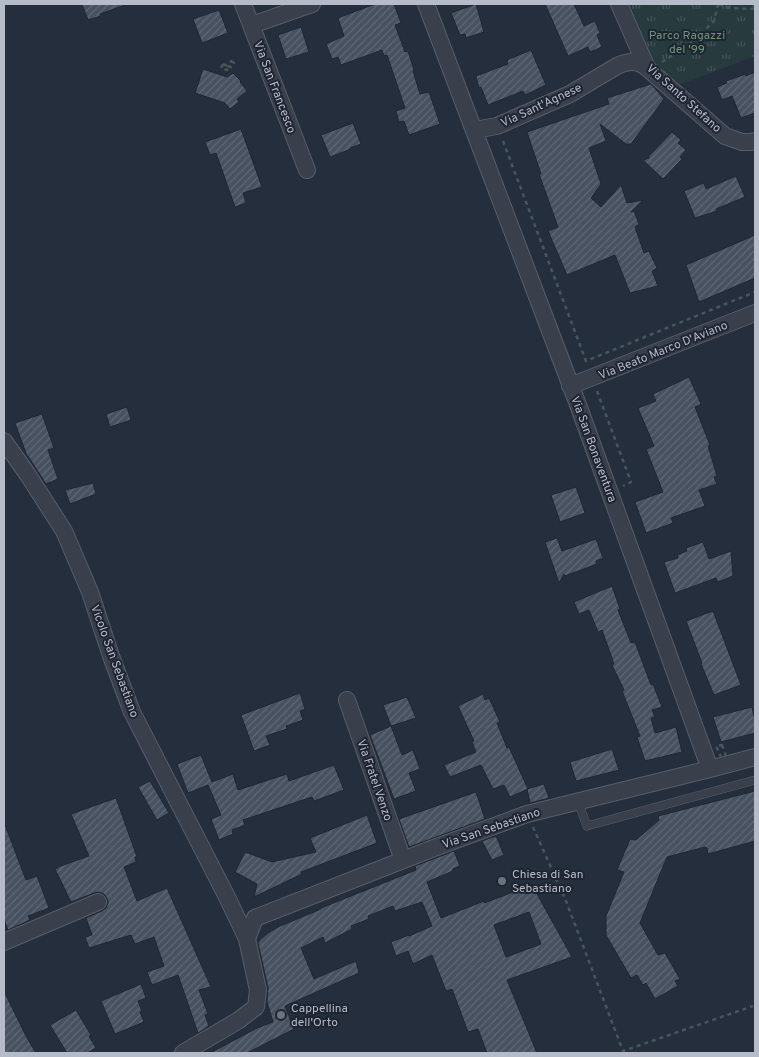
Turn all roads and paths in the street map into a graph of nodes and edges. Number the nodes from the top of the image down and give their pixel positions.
1 (243, 4) edge
2 (312, 4) edge
3 (426, 4) edge
4 (619, 4) edge
5 (719, 4) edge
6 (755, 9) edge
7 (252, 25) junction
8 (647, 68) junction
9 (497, 126) junction
10 (474, 130) junction
11 (755, 141) edge
12 (307, 170) dead end
13 (755, 292) edge
14 (755, 313) edge
15 (570, 386) junction
16 (595, 386) dead end
17 (4, 441) edge
18 (610, 492) junction
19 (347, 700) dead end
20 (755, 756) edge
21 (710, 769) junction
22 (755, 780) edge
23 (578, 802) junction
24 (527, 814) junction
25 (403, 860) junction
26 (98, 902) dead end
27 (247, 939) junction
28 (4, 942) edge
29 (753, 1006) dead end
30 (183, 1053) edge

1 - 7 street, Via San Francesco
2 - 7 street
3 - 10 street
4 - 8 street, Via Santo Stefano
5 - 6 path
5 - 8 path
7 - 12 street, Via San Francesco
8 - 9 street, Via Sant'Agnese
8 - 11 street, Via Santo Stefano
9 - 10 street, Via Sant'Agnese
9 - 13 path
10 - 15 street, Via San Bonaventura
14 - 15 street, Via Beato Marco D'Aviano
15 - 18 street, Via San Bonaventura
16 - 18 path
17 - 27 street, Vicolo San Sebastiano
18 - 21 street, Via San Bonaventura
19 - 25 street, Via Fratel Venzo
20 - 21 street, Via San Sebastiano
21 - 23 street, Via San Sebastiano
22 - 23 lane
23 - 24 street, Via San Sebastiano
24 - 25 street, Via San Sebastiano
24 - 29 path
25 - 27 street, Via San Sebastiano
26 - 28 street
27 - 30 street, Vicolo San Sebastiano

